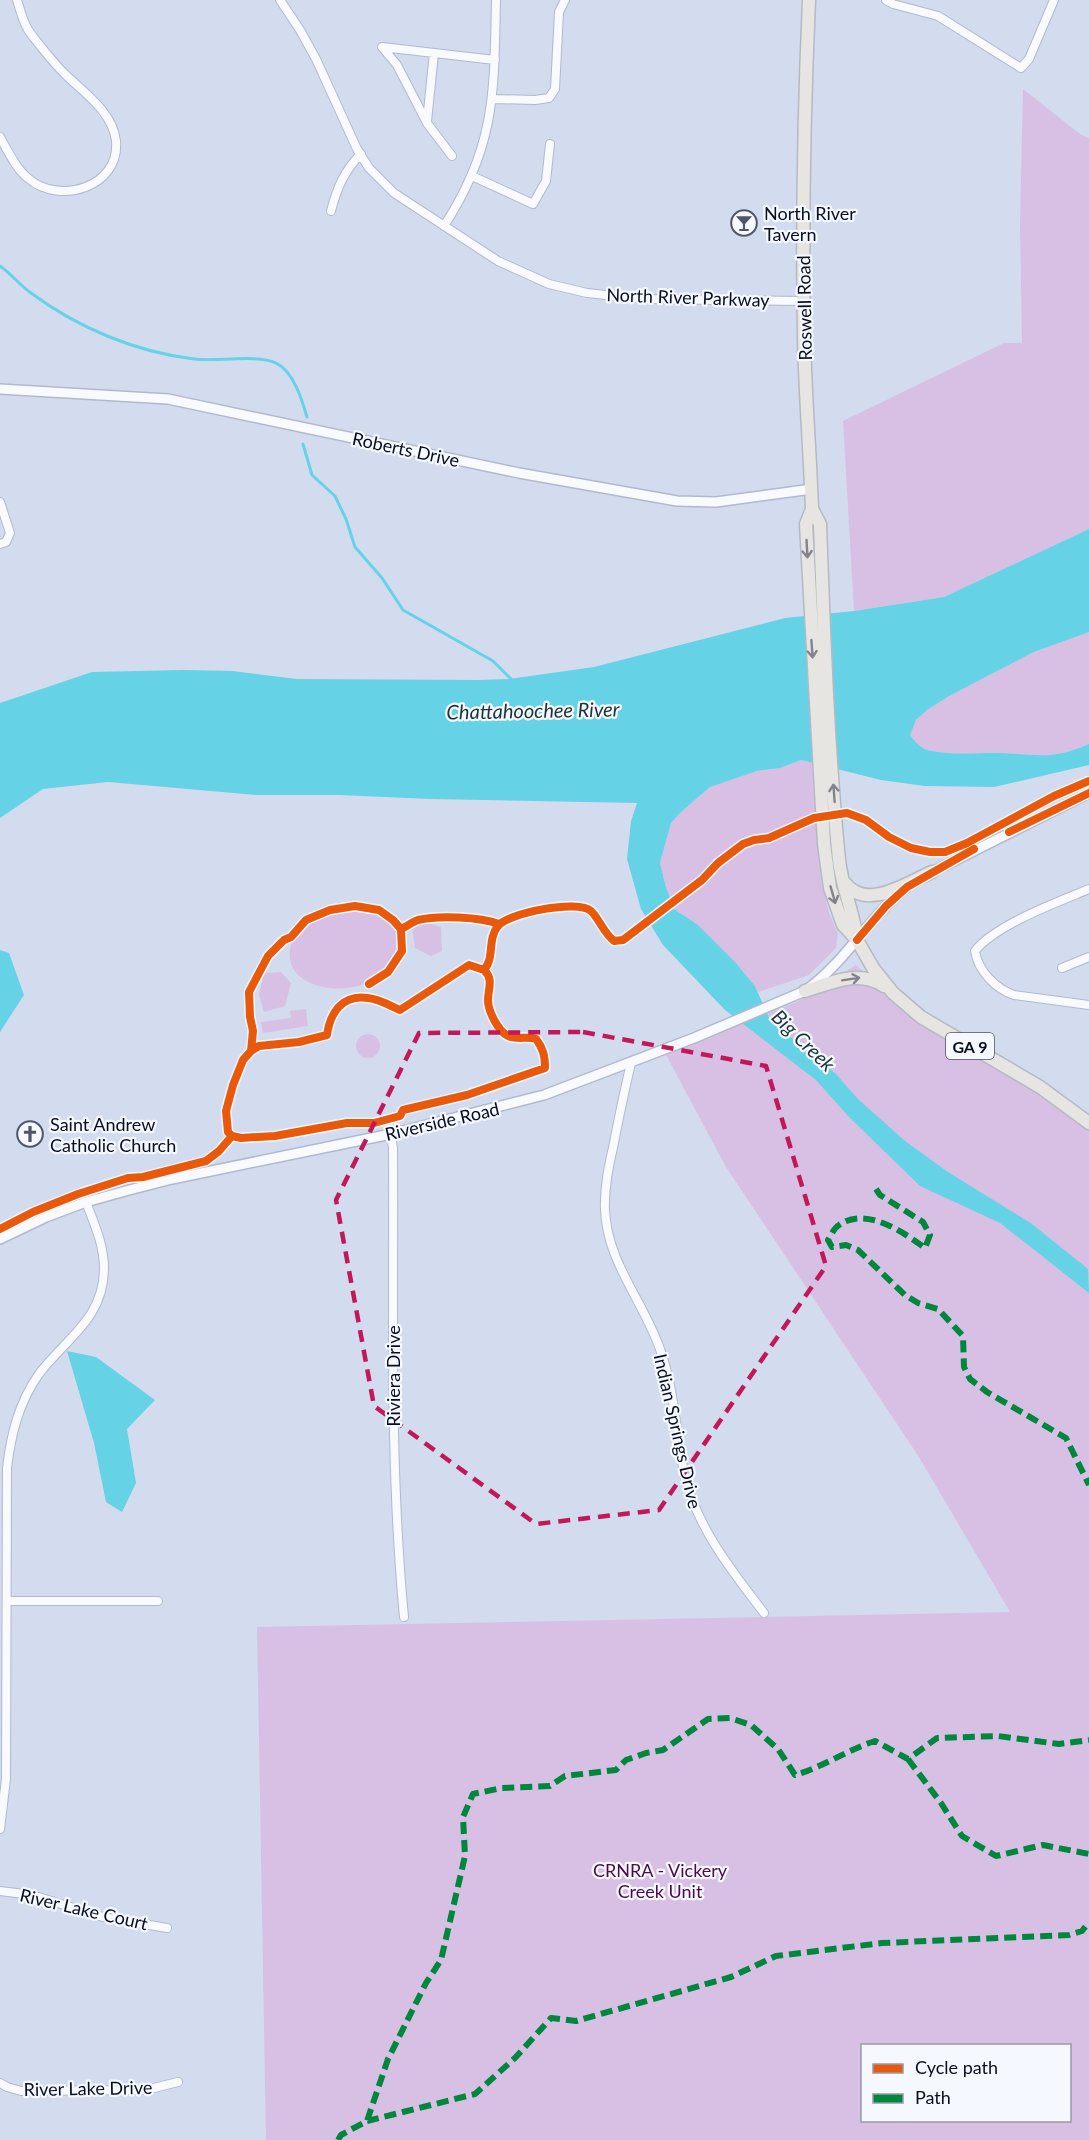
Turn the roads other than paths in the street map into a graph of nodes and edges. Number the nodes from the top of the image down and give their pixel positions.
1 (17, 0) edge
2 (280, 0) edge
3 (496, 0) edge
4 (565, 0) edge
5 (886, 0) edge
6 (1054, 0) edge
7 (810, 2) edge
8 (434, 53) junction
9 (495, 60) junction
10 (493, 99) junction
11 (427, 123) junction
12 (0, 137) edge
13 (550, 144) dead end
14 (361, 154) junction
15 (452, 156) dead end
16 (472, 176) junction
17 (332, 211) dead end
18 (444, 226) junction
19 (803, 301) junction
20 (0, 389) edge
21 (812, 489) junction
22 (0, 502) edge
23 (812, 508) junction
24 (0, 544) edge
25 (1089, 793) edge
26 (932, 872) junction
27 (843, 879) junction
28 (1089, 889) edge
29 (857, 940) junction
30 (1089, 957) edge
31 (1062, 968) dead end
32 (805, 991) junction
33 (893, 993) junction
34 (1089, 1005) edge
35 (631, 1063) junction
36 (1089, 1124) edge
37 (391, 1134) junction
38 (86, 1202) junction
39 (0, 1239) edge
40 (7, 1601) junction
41 (158, 1601) dead end
42 (764, 1613) dead end
43 (404, 1617) dead end
44 (0, 1829) edge
45 (0, 1891) edge
46 (167, 1928) dead end
47 (178, 2082) dead end
48 (0, 2083) edge

1 - 12 street
2 - 14 street, North River Parkway
3 - 9 street
4 - 10 street
5 - 6 street
7 - 19 main road, Roswell Road / GA 9
8 - 9 street
8 - 11 street
8 - 11 street
9 - 10 street
10 - 16 street
11 - 15 street
13 - 16 street
14 - 17 street
14 - 18 street, North River Parkway
16 - 18 street
18 - 19 street, North River Parkway
19 - 21 main road, Roswell Road / GA 9
20 - 21 street, Roberts Drive
21 - 23 main road, Roswell Road / GA 9
22 - 24 street
27 -> 23 main road, Roswell Road / GA 9
23 -> 29 main road, Roswell Road / GA 9
25 - 26 street, Riverside Road
26 - 27 main road
26 - 29 street, Riverside Road
27 - 29 main road, GA 9
28 - 34 street
29 - 32 street, Riverside Road
29 - 33 main road, GA 9
30 - 31 street
32 -> 33 main road
32 - 35 street, Riverside Road
33 - 36 main road, GA 9
35 - 37 street, Riverside Road
35 - 42 street, Indian Springs Drive
37 - 38 street, Riverside Road
37 - 43 street, Riviera Drive
38 - 39 street, Riverside Road
38 - 40 street
40 - 41 street
40 - 44 street
45 - 46 street, River Lake Court
47 - 48 street, River Lake Drive

